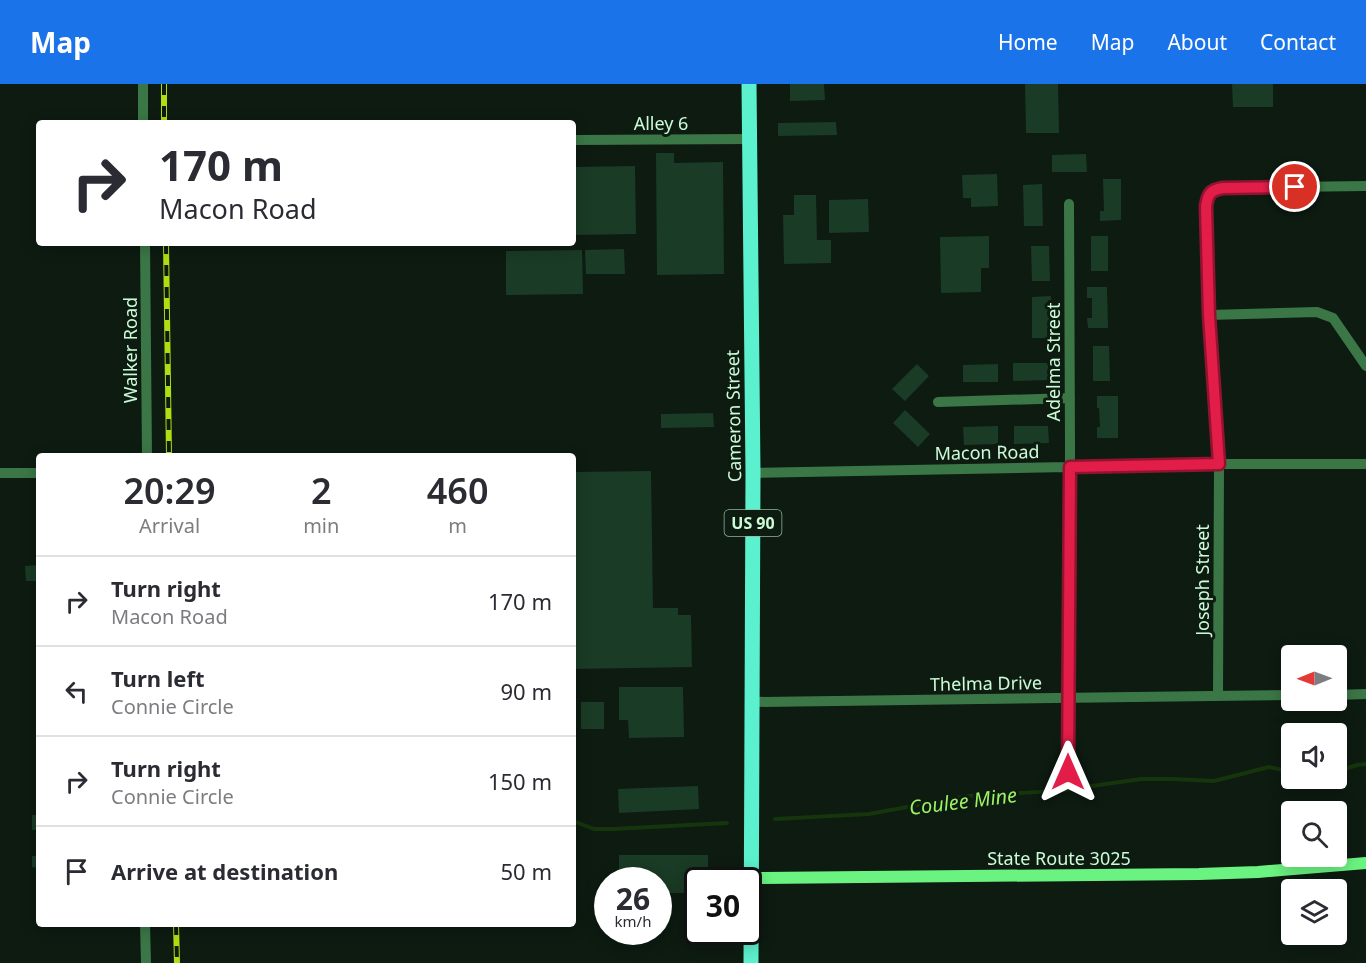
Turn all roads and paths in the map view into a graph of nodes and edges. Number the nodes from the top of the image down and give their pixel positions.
1 (143, 84) edge
2 (749, 84) edge
3 (143, 120) edge
4 (750, 139) junction
5 (576, 140) edge
6 (1366, 186) edge
7 (1069, 204) dead end
8 (145, 246) edge
9 (1209, 315) junction
10 (1366, 366) edge
11 (1070, 398) junction
12 (938, 402) dead end
13 (147, 453) edge
14 (1219, 464) junction
15 (1366, 464) edge
16 (1070, 467) junction
17 (36, 472) edge
18 (0, 473) edge
19 (753, 473) junction
20 (1366, 694) edge
21 (1281, 695) edge
22 (1347, 695) edge
23 (1218, 696) junction
24 (1068, 699) junction
25 (754, 702) junction
26 (1068, 772) dead end
27 (1366, 864) edge
28 (752, 867) edge
29 (762, 878) edge
30 (145, 927) edge
31 (751, 945) edge
32 (146, 963) edge
33 (751, 963) edge

1 - 3 street
2 - 4 main road, Cameron Street / US 90
4 - 5 street, Alley 6
4 - 19 main road, Cameron Street / US 90
6 - 9 street, Joseph Street
7 - 11 street, Adelma Street
8 - 13 street, Walker Road
9 - 10 street
9 - 14 street, Joseph Street
11 - 12 street
11 - 16 street, Adelma Street
14 - 15 street, Macon Road
14 - 16 street, Macon Road
14 - 23 street, Joseph Street
16 - 19 street, Macon Road
16 - 24 street, Adelma Street
17 - 18 street
19 - 25 main road, Cameron Street / US 90
20 - 22 street
21 - 23 street, Thelma Drive
23 - 24 street, Thelma Drive
24 - 25 street, Thelma Drive
24 - 26 street, Adelma Street
25 - 28 main road, Cameron Street / US 90
27 - 29 main road, State Route 3025
30 - 32 street
31 - 33 main road, Cameron Street / US 90

